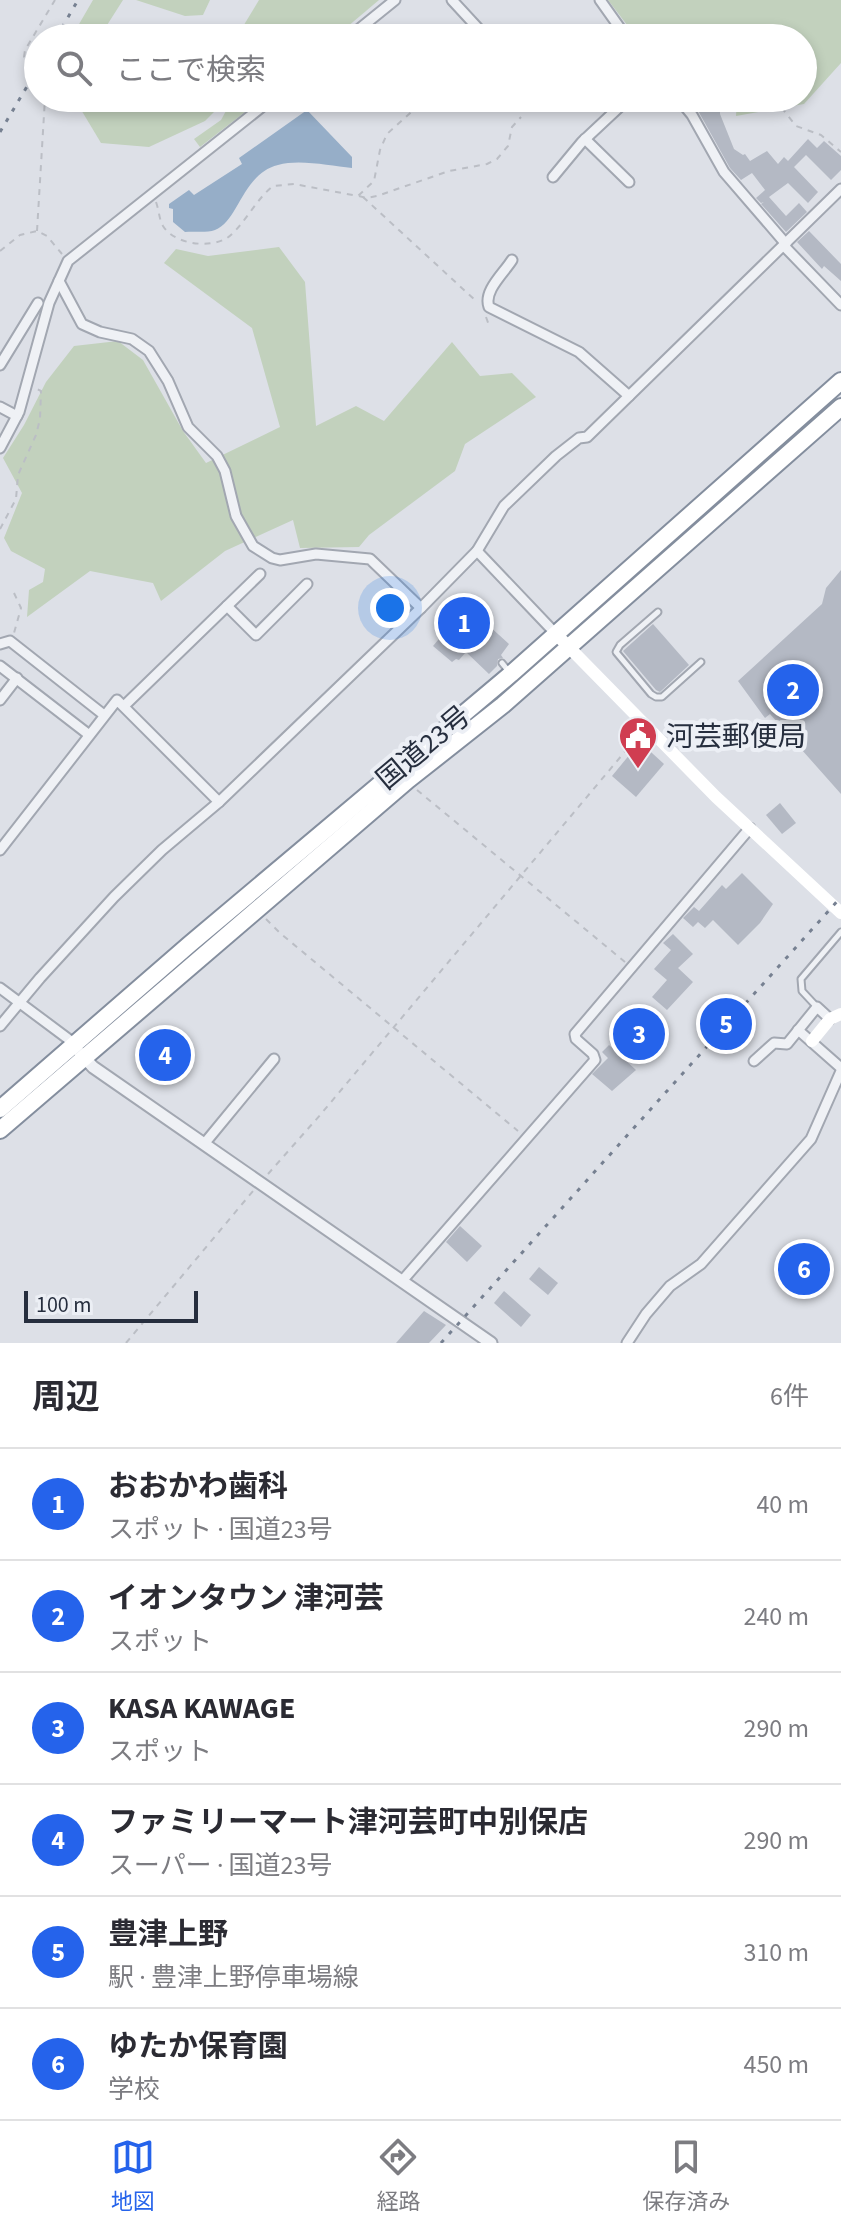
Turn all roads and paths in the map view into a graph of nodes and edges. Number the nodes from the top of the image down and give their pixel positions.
1 (55, 0) edge
2 (395, 0) edge
3 (452, 0) edge
4 (600, 0) edge
5 (41, 24) edge
6 (365, 24) edge
7 (474, 24) edge
8 (617, 24) edge
9 (44, 112) edge
10 (255, 112) edge
11 (411, 112) edge
12 (614, 112) edge
13 (690, 112) edge
14 (785, 112) edge
15 (521, 117) dead end
16 (585, 139) junction
17 (841, 152) edge
18 (553, 177) dead end
19 (629, 182) dead end
20 (841, 189) edge
21 (150, 195) junction
22 (360, 196) junction
23 (37, 231) junction
24 (785, 245) junction
25 (0, 251) edge
26 (512, 260) dead end
27 (68, 261) junction
28 (59, 281) junction
29 (38, 303) dead end
30 (479, 304) dead end
31 (841, 305) edge
32 (486, 317) dead end
33 (490, 328) dead end
34 (0, 365) edge
35 (841, 381) edge
36 (27, 383) junction
37 (629, 396) junction
38 (0, 407) edge
39 (841, 407) edge
40 (17, 416) junction
41 (0, 448) edge
42 (0, 529) edge
43 (477, 551) junction
44 (260, 574) dead end
45 (307, 584) dead end
46 (14, 593) dead end
47 (227, 606) junction
48 (421, 608) junction
49 (658, 612) dead end
50 (556, 634) junction
51 (5, 642) edge
52 (568, 647) junction
53 (701, 662) dead end
54 (0, 666) edge
55 (17, 678) junction
56 (0, 700) edge
57 (124, 706) junction
58 (104, 715) junction
59 (645, 724) junction
60 (88, 734) junction
61 (407, 781) junction
62 (219, 802) junction
63 (750, 828) junction
64 (0, 850) edge
65 (521, 875) junction
66 (257, 909) junction
67 (841, 913) edge
68 (841, 932) edge
69 (632, 968) junction
70 (0, 988) edge
71 (20, 1003) junction
72 (817, 1007) junction
73 (836, 1016) edge
74 (0, 1026) edge
75 (394, 1026) junction
76 (798, 1030) junction
77 (812, 1041) junction
78 (79, 1052) junction
79 (274, 1059) dead end
80 (754, 1061) dead end
81 (841, 1068) edge
82 (0, 1109) edge
83 (0, 1130) edge
84 (527, 1138) junction
85 (204, 1144) junction
86 (261, 1182) junction
87 (402, 1281) junction
88 (126, 1343) edge
89 (491, 1343) edge
90 (627, 1343) edge

1 - 5 path
2 - 6 street
3 - 7 street
4 - 8 street
9 - 23 path
10 - 21 street
11 - 22 path
12 - 16 street
13 - 24 street
14 - 17 path
15 - 22 path
16 - 18 street
16 - 19 street
20 - 24 street
21 - 22 path
21 - 27 street
22 - 30 path
23 - 25 path
23 - 27 path
24 - 31 street
24 - 37 street
26 - 37 street
27 - 28 street
28 - 36 street
28 - 48 street
29 - 34 street
32 - 33 path
35 - 50 highway, 国道23号
36 - 40 street
36 - 42 path
37 - 43 street
38 - 40 street
39 - 52 highway, 国道23号
40 - 41 street
43 - 48 street
43 - 50 street
44 - 47 street
45 - 47 street
46 - 51 path
47 - 57 street
48 - 62 street
49 - 53 lane
50 - 52 main road
50 - 78 highway, 国道23号
51 - 58 street
52 - 59 main road
52 - 61 highway, 国道23号
54 - 55 street
55 - 56 street
55 - 60 street
57 - 58 street
57 - 62 street
58 - 60 street
59 - 63 main road
59 - 65 path
60 - 64 street
61 - 65 path
61 - 66 highway, 国道23号
62 - 71 street
63 - 67 main road
63 - 69 street
65 - 69 path
65 - 75 path
66 - 75 path
66 - 78 highway, 国道23号
68 - 72 lane
69 - 84 street
70 - 71 street
71 - 74 street
71 - 78 street
72 - 73 street
72 - 76 street
73 - 77 main road
75 - 84 path
75 - 86 path
76 - 77 street
76 - 80 street
77 - 81 street
78 - 82 highway, 国道23号
78 - 83 highway, 国道23号
78 - 85 street
79 - 85 street
81 - 90 street
84 - 87 street
85 - 86 street
86 - 87 street
86 - 88 path
87 - 89 street

